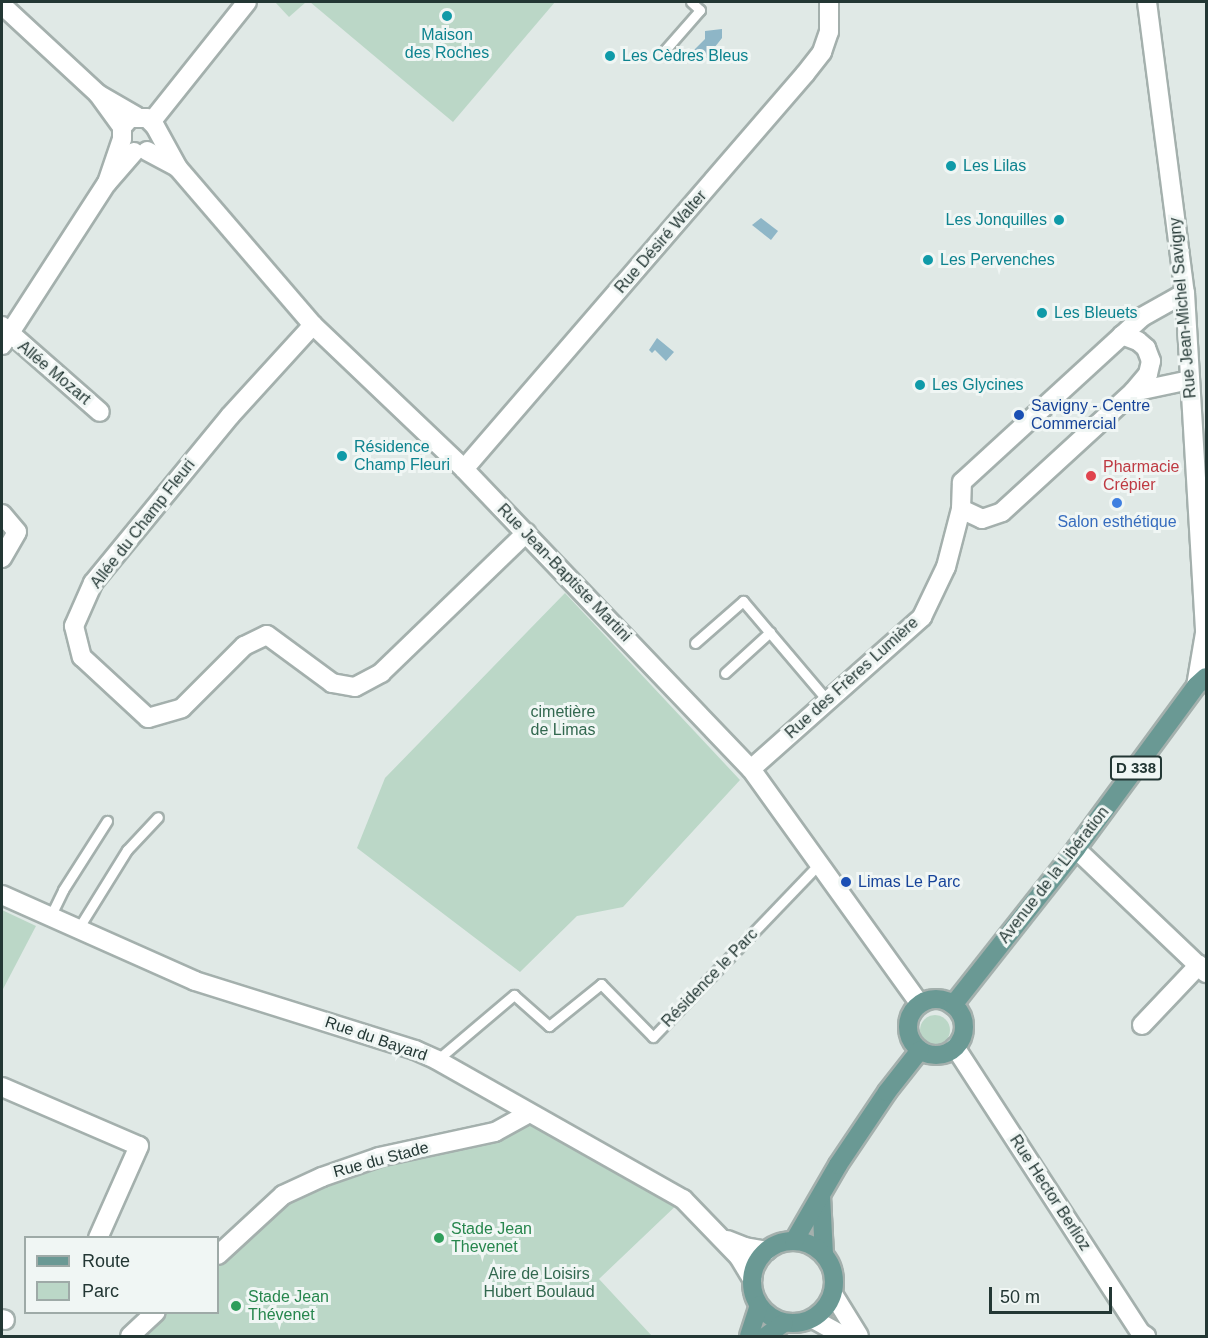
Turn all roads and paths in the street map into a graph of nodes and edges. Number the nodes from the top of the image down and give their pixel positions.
1 (247, 2) edge
2 (691, 2) edge
3 (829, 2) edge
4 (1147, 2) edge
5 (2, 4) edge
6 (665, 50) dead end
7 (138, 134) junction
8 (1185, 293) junction
9 (313, 325) junction
10 (4, 335) edge
11 (1122, 335) junction
12 (1190, 380) junction
13 (1133, 392) junction
14 (100, 412) dead end
15 (464, 469) junction
16 (962, 509) junction
17 (2, 514) edge
18 (526, 533) junction
19 (2, 558) edge
20 (770, 632) junction
21 (695, 643) dead end
22 (725, 673) dead end
23 (1201, 681) edge
24 (827, 700) junction
25 (751, 769) junction
26 (158, 817) dead end
27 (107, 821) dead end
28 (1076, 849) junction
29 (819, 864) junction
30 (2, 895) edge
31 (50, 916) junction
32 (78, 929) junction
33 (1203, 969) edge
34 (920, 1004) junction
35 (953, 1005) junction
36 (1142, 1025) dead end
37 (955, 1047) junction
38 (920, 1050) junction
39 (437, 1060) junction
40 (2, 1087) edge
41 (529, 1113) junction
42 (821, 1196) junction
43 (99, 1236) edge
44 (722, 1238) junction
45 (794, 1241) junction
46 (766, 1251) junction
47 (219, 1254) edge
48 (824, 1255) junction
49 (752, 1279) junction
50 (833, 1294) junction
51 (759, 1306) junction
52 (154, 1314) edge
53 (813, 1319) junction
54 (784, 1323) junction
55 (130, 1336) edge
56 (748, 1336) edge
57 (766, 1336) edge
58 (844, 1336) edge
59 (859, 1336) edge
60 (1146, 1336) edge

1 - 7 street
2 - 6 lane
3 - 15 street, Rue Désiré Walter
4 - 8 street, Rue Jean-Michel Savigny
5 - 7 street
7 - 9 street, Rue Jean-Baptiste Martini
7 - 10 street
8 - 11 street, Rue des Frères Lumière
8 - 12 street, Rue Jean-Michel Savigny
9 - 15 street, Rue Jean-Baptiste Martini
9 - 18 street, Allée du Champ Fleuri
10 - 14 street, Allée Mozart
11 - 13 street
11 - 16 street, Rue des Frères Lumière
12 - 13 street
12 - 23 street, Rue Jean-Michel Savigny
13 - 16 street
15 - 18 street, Rue Jean-Baptiste Martini
16 - 24 street, Rue des Frères Lumière
17 - 19 street
18 - 25 street, Rue Jean-Baptiste Martini
20 - 21 lane
20 - 22 lane
20 - 24 lane
23 - 28 main road, Avenue de la Libération / D 338
24 - 25 street, Rue des Frères Lumière
25 - 29 street, Rue Jean-Baptiste Martini
26 - 32 lane
27 - 31 lane
28 - 33 street
28 - 35 main road, Avenue de la Libération / D 338
29 - 34 street, Rue Jean-Baptiste Martini
29 - 39 lane, Résidence le Parc
30 - 31 street, Rue du Bayard
31 - 32 street, Rue du Bayard
32 - 39 street, Rue du Bayard
33 - 36 street
34 - 35 main road
34 - 38 main road
35 - 37 main road
37 - 38 main road
37 - 60 street, Rue Hector Berlioz
38 - 42 main road
39 - 41 street, Rue du Bayard
40 - 43 street
41 - 44 street, Rue du Bayard
41 - 47 street, Rue du Stade
42 - 45 main road
42 - 48 main road
44 - 46 street, Rue du Bayard
44 - 49 street, Rue du Bayard
45 - 46 main road
45 - 48 main road
46 - 49 main road
48 - 50 main road
49 - 51 main road
50 - 53 main road
50 - 59 street
51 - 54 main road
51 - 56 main road
52 - 55 street
53 - 54 main road
53 - 58 street
54 - 57 main road

